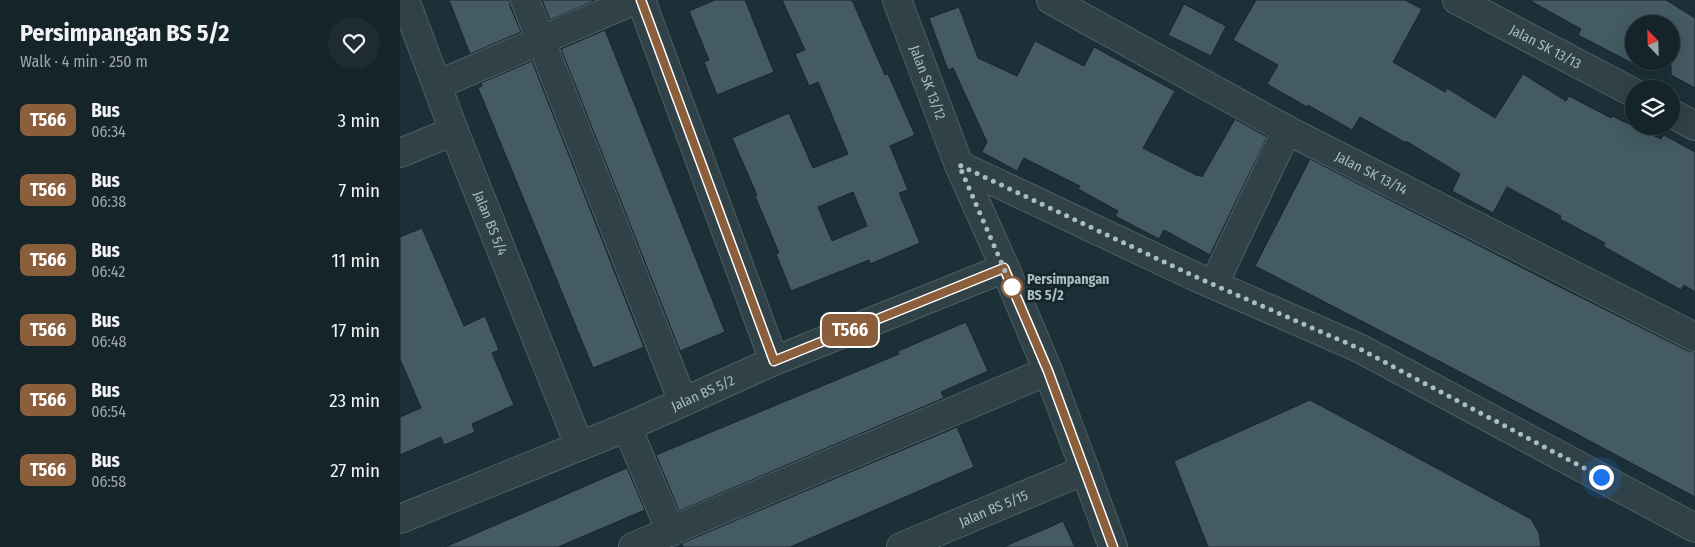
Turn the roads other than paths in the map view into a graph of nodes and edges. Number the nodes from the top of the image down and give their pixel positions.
1 (405, 0) edge
2 (525, 0) edge
3 (635, 0) edge
4 (642, 0) edge
5 (897, 0) edge
6 (1051, 0) edge
7 (1457, 0) edge
8 (541, 40) junction
9 (437, 85) junction
10 (1625, 89) edge
11 (1680, 118) edge
12 (1695, 126) edge
13 (1287, 130) junction
14 (454, 131) junction
15 (400, 153) edge
16 (959, 165) junction
17 (1004, 268) junction
18 (1214, 284) junction
19 (1695, 337) edge
20 (774, 361) junction
21 (1048, 371) junction
22 (683, 402) junction
23 (627, 427) junction
24 (579, 446) junction
25 (1085, 470) junction
26 (400, 519) edge
27 (1695, 528) edge
28 (671, 532) junction
29 (633, 547) edge
30 (900, 547) edge
31 (1113, 547) edge

1 - 9 street, Jalan BS 5/4
2 - 8 street
3 - 8 street
4 - 20 street
5 - 16 street, Jalan SK 13/12
6 - 13 street, Jalan SK 13/14
7 - 10 street, Jalan SK 13/13
8 - 9 street
8 - 22 street
9 - 14 street, Jalan BS 5/4
11 - 12 street
13 - 18 street
13 - 19 street, Jalan SK 13/14
14 - 15 street
14 - 24 street, Jalan BS 5/4
16 - 17 street, Jalan SK 13/12
16 - 18 street
17 - 20 street, Jalan BS 5/2
17 - 21 street, Jalan SK 13/12
18 - 27 street
20 - 22 street, Jalan BS 5/2
21 - 25 street, Jalan SK 13/12
21 - 28 street
22 - 23 street, Jalan BS 5/2
23 - 24 street, Jalan BS 5/2
23 - 28 street
24 - 26 street, Jalan BS 5/2
25 - 30 street, Jalan BS 5/15
25 - 31 street, Jalan SK 13/12
28 - 29 street

